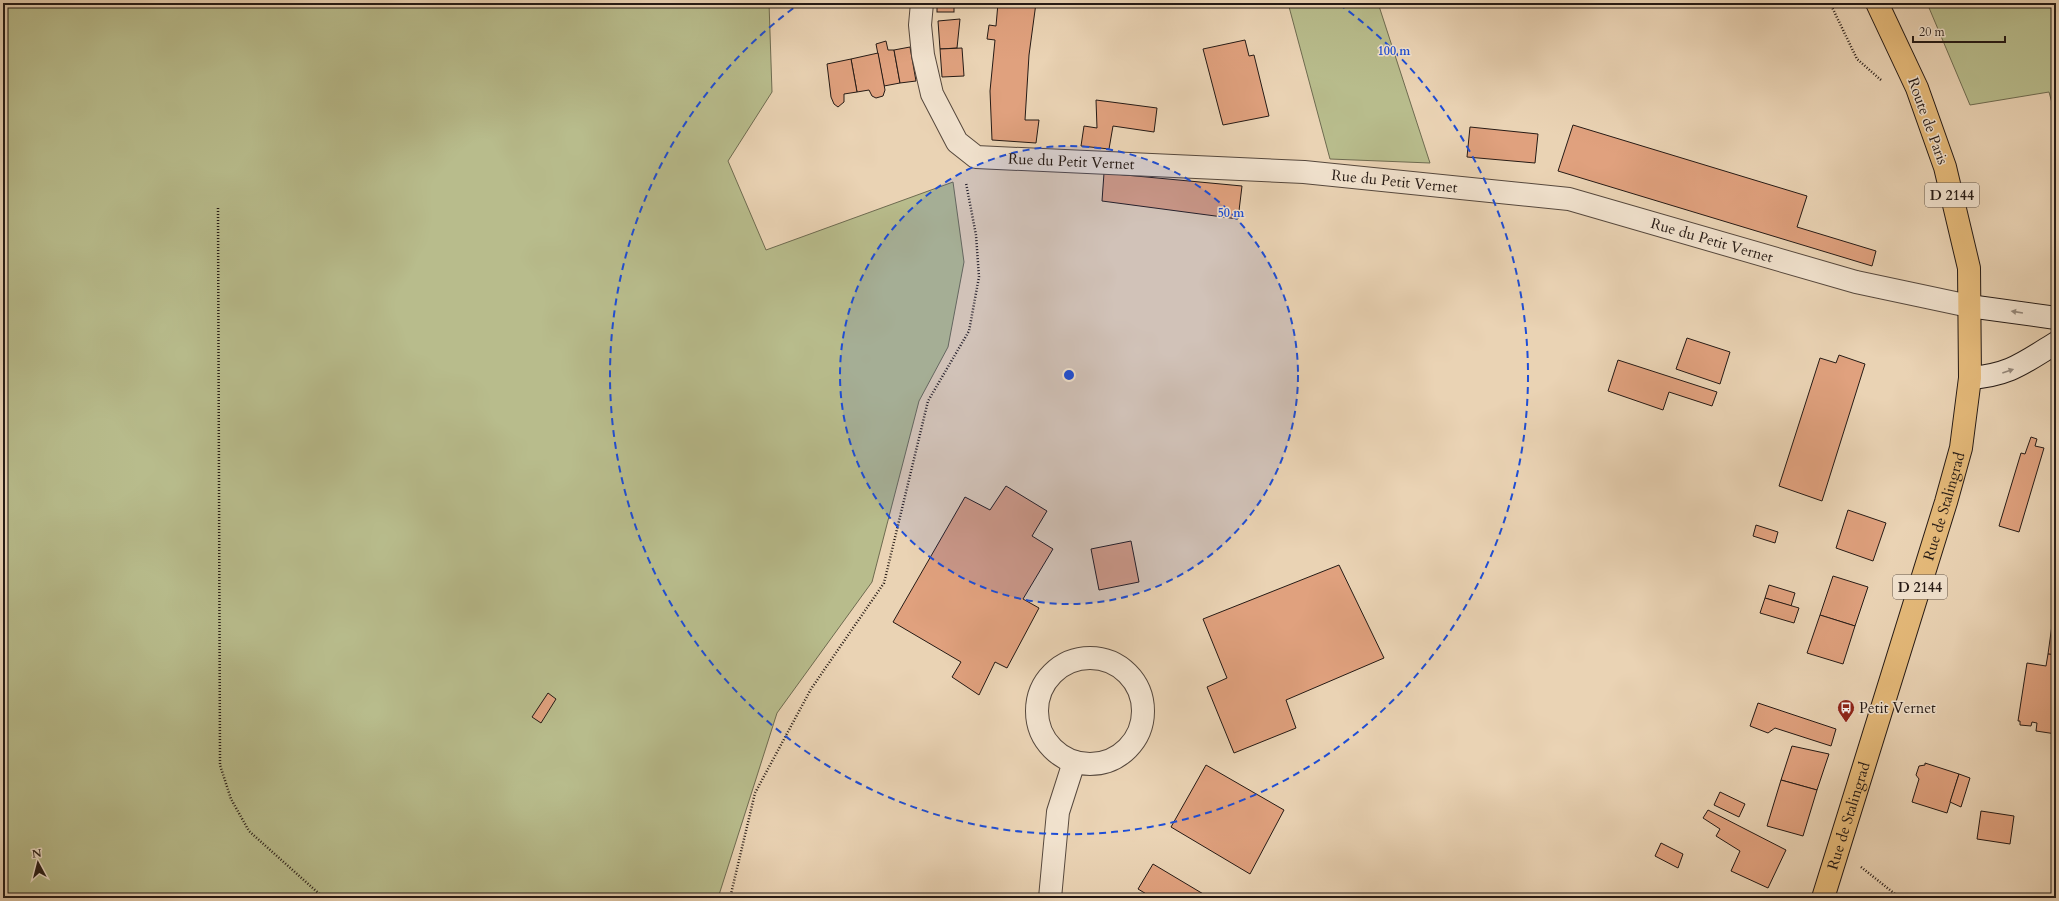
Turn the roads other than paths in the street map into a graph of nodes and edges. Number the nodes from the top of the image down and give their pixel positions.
1 (922, 3) edge
2 (1877, 3) edge
3 (1968, 268) joint
4 (1969, 306) junction
5 (2056, 318) edge
6 (2056, 343) edge
7 (1970, 378) junction
8 (1074, 762) junction
9 (1050, 898) edge
10 (1823, 898) edge

1 - 4 street, Rue du Petit Vernet
2 - 3 main road, Route de Paris / D 2144
3 - 4 main road, Rue de Stalingrad / D 2144
5 -> 4 street, Rue du Petit Vernet
4 - 7 main road, Rue de Stalingrad / D 2144
7 -> 6 street
7 - 10 main road, Rue de Stalingrad / D 2144
8 - 8 street
8 - 9 street

